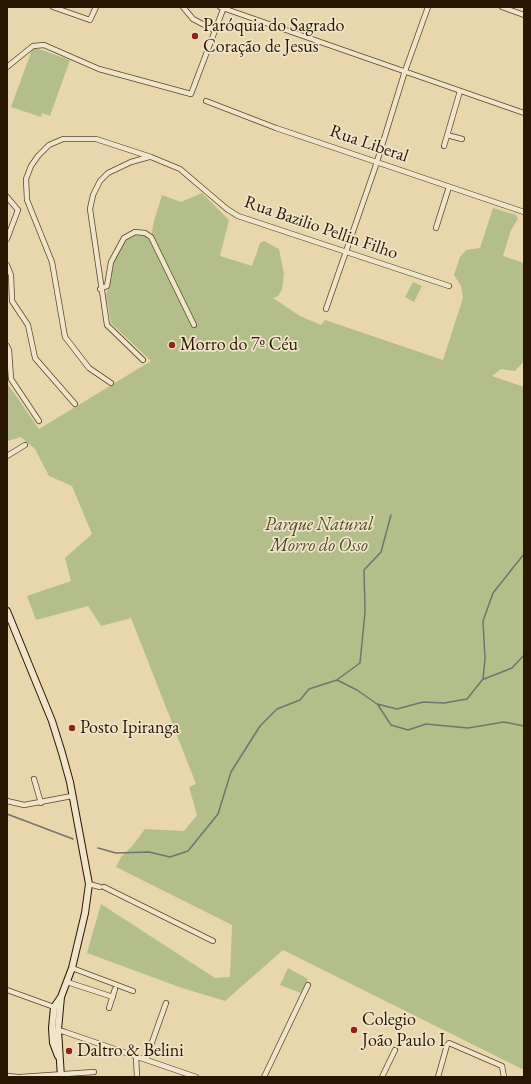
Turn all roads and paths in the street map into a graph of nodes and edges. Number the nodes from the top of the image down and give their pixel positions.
1 (53, 7) edge
2 (96, 7) edge
3 (183, 7) edge
4 (222, 7) edge
5 (428, 7) edge
6 (502, 7) edge
7 (67, 9) edge
8 (524, 15) edge
9 (214, 30) junction
10 (7, 67) edge
11 (404, 71) junction
12 (460, 91) junction
13 (206, 101) dead end
14 (524, 113) edge
15 (447, 135) junction
16 (462, 139) dead end
17 (444, 146) dead end
18 (151, 157) junction
19 (377, 162) junction
20 (450, 187) junction
21 (7, 197) edge
22 (29, 207) junction
23 (18, 210) junction
24 (524, 212) edge
25 (436, 228) dead end
26 (7, 239) edge
27 (346, 251) junction
28 (7, 265) edge
29 (449, 286) dead end
30 (100, 289) junction
31 (326, 309) dead end
32 (194, 325) dead end
33 (7, 346) edge
34 (144, 360) dead end
35 (111, 383) dead end
36 (75, 404) dead end
37 (39, 422) dead end
38 (26, 445) dead end
39 (7, 456) edge
40 (7, 611) edge
41 (34, 780) dead end
42 (72, 796) junction
43 (7, 801) edge
44 (41, 803) junction
45 (89, 884) junction
46 (213, 941) dead end
47 (72, 968) junction
48 (66, 982) junction
49 (308, 985) dead end
50 (115, 988) dead end
51 (7, 990) edge
52 (133, 991) dead end
53 (61, 997) junction
54 (112, 997) junction
55 (166, 1004) dead end
56 (54, 1007) junction
57 (109, 1008) dead end
58 (58, 1030) junction
59 (53, 1037) junction
60 (395, 1050) dead end
61 (58, 1056) junction
62 (136, 1056) junction
63 (146, 1060) junction
64 (94, 1072) dead end
65 (7, 1076) edge
66 (61, 1076) edge
67 (19, 1077) edge
68 (138, 1077) edge
69 (196, 1077) edge
70 (264, 1077) edge
71 (382, 1077) edge
72 (438, 1077) edge
73 (504, 1077) edge

1 - 7 street
2 - 7 street
3 - 9 street
4 - 9 street
4 - 11 street
5 - 11 street
6 - 8 street
9 - 10 street
11 - 12 street
11 - 19 street
12 - 14 street
12 - 15 street
13 - 19 street, Rua Liberal
15 - 16 street
15 - 17 street
18 - 22 street, Rua Bazilio Pellin Filho
18 - 27 street, Rua Bazilio Pellin Filho
18 - 30 street
19 - 20 street, Rua Liberal
19 - 27 street
20 - 24 street, Rua Liberal
20 - 25 street
21 - 23 street
22 - 23 street
22 - 35 street, Rua Bazilio Pellin Filho
23 - 26 street
27 - 29 street, Rua Bazilio Pellin Filho
27 - 31 street
28 - 36 street
30 - 32 street
30 - 34 street
33 - 37 street
38 - 39 street
40 - 42 main road
41 - 44 street
42 - 44 street
42 - 45 main road
43 - 44 street
45 - 46 street
45 - 47 main road
47 - 48 main road
47 - 52 street
48 - 53 main road
48 - 54 street
49 - 70 street
50 - 54 street
51 - 56 street
53 - 56 main road
53 - 58 main road
54 - 57 street
55 - 63 street
56 - 59 main road
58 - 59 street
58 - 61 main road
58 - 62 street
59 - 61 main road
60 - 71 street
61 - 66 main road
62 - 63 street
62 - 68 street
63 - 69 street
64 - 66 street
65 - 67 street
66 - 67 street
72 - 73 street

